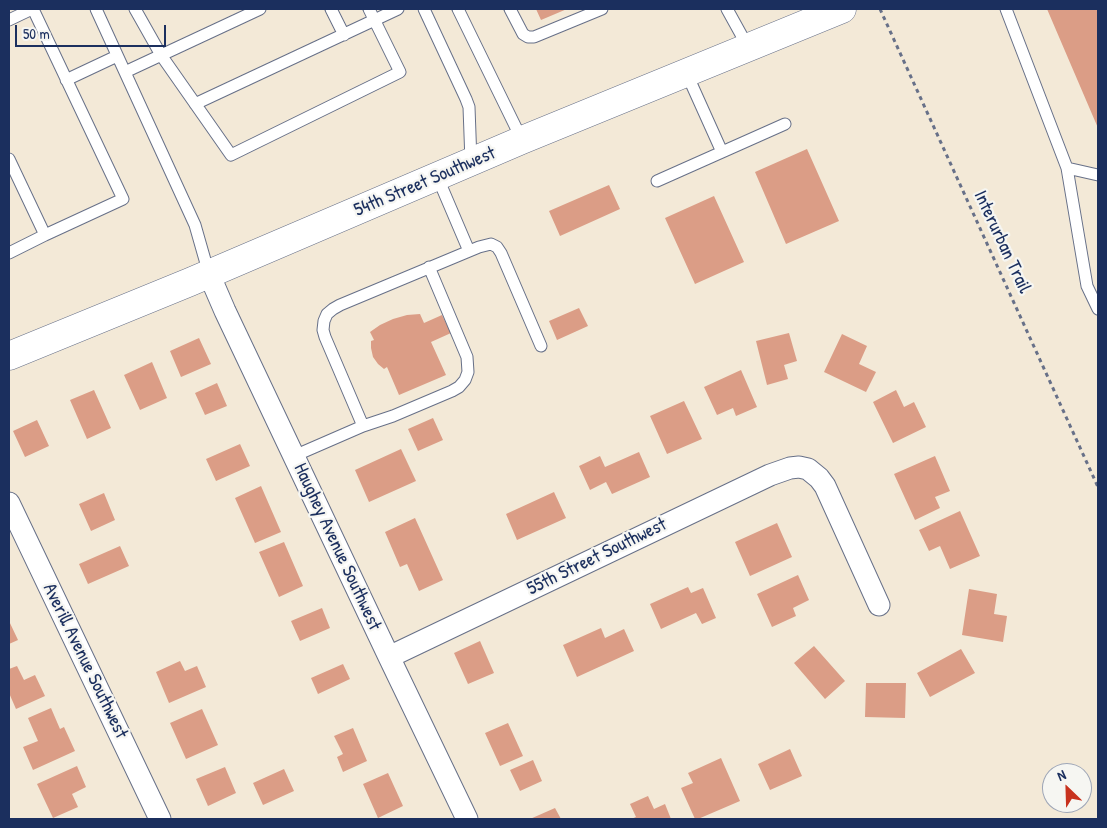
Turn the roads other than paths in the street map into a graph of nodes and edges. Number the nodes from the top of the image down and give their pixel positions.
1 (32, 9) edge
2 (96, 9) edge
3 (135, 9) edge
4 (260, 9) edge
5 (331, 9) edge
6 (369, 9) edge
7 (398, 9) edge
8 (424, 9) edge
9 (458, 9) edge
10 (510, 9) edge
11 (602, 9) edge
12 (727, 9) edge
13 (842, 9) edge
14 (1006, 9) edge
15 (9, 20) edge
16 (374, 20) junction
17 (344, 35) junction
18 (748, 47) junction
19 (161, 55) junction
20 (117, 56) junction
21 (125, 72) junction
22 (686, 72) junction
23 (66, 80) junction
24 (195, 104) junction
25 (785, 124) dead end
26 (522, 140) junction
27 (722, 152) junction
28 (9, 158) edge
29 (471, 162) junction
30 (1067, 168) junction
31 (1098, 175) edge
32 (438, 176) junction
33 (657, 181) dead end
34 (45, 235) junction
35 (469, 251) junction
36 (9, 253) edge
37 (429, 267) junction
38 (209, 274) junction
39 (1098, 309) edge
40 (541, 346) dead end
41 (9, 356) edge
42 (363, 426) junction
43 (294, 456) junction
44 (9, 503) edge
45 (879, 605) dead end
46 (389, 657) junction
47 (160, 819) edge
48 (467, 819) edge

1 - 15 lane
1 - 23 lane
2 - 20 lane
3 - 19 lane
4 - 19 lane
5 - 17 lane
6 - 16 lane
7 - 16 lane
8 - 29 lane
9 - 26 lane
10 - 11 lane
12 - 18 lane
13 - 18 main road, 54th Street Southwest
14 - 30 lane
16 - 17 lane
16 - 24 lane
17 - 24 lane
18 - 22 main road, 54th Street Southwest
19 - 21 lane
19 - 24 lane
20 - 21 lane
20 - 23 lane
21 - 38 lane
22 - 26 main road, 54th Street Southwest
22 - 27 lane
23 - 34 lane
25 - 27 lane
26 - 29 main road, 54th Street Southwest
27 - 33 lane
28 - 34 lane
29 - 32 main road, 54th Street Southwest
30 - 31 lane
30 - 39 lane
32 - 35 lane
32 - 38 main road, 54th Street Southwest
34 - 36 lane
35 - 37 lane
35 - 40 lane
37 - 42 lane
37 - 42 lane
38 - 41 main road, 54th Street Southwest
38 - 43 street, Haughey Avenue Southwest
42 - 43 lane
43 - 46 street, Haughey Avenue Southwest
44 - 47 street, Averill Avenue Southwest
45 - 46 street, 55th Street Southwest
46 - 48 street, Haughey Avenue Southwest

